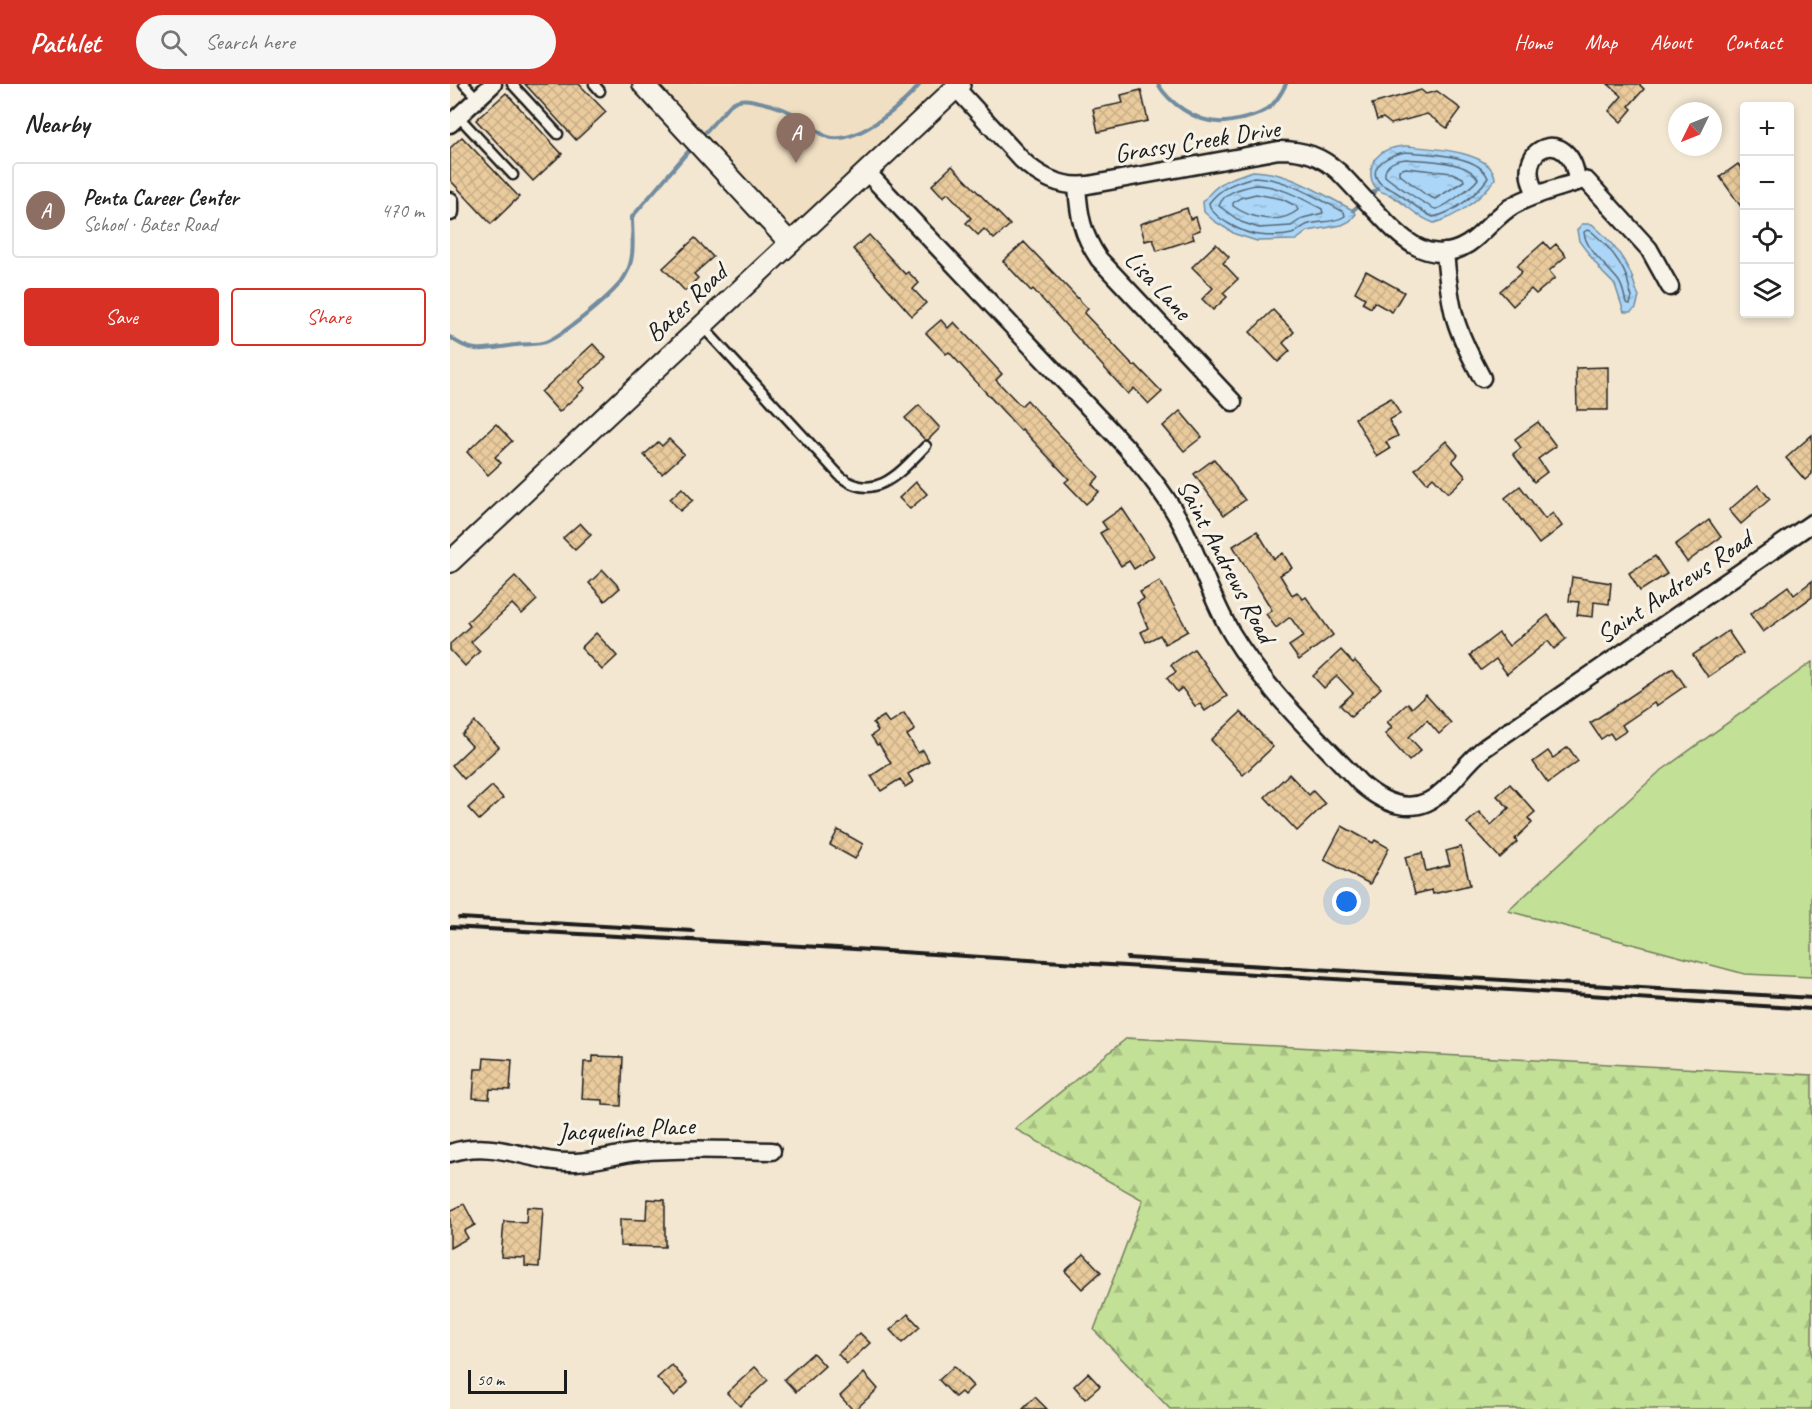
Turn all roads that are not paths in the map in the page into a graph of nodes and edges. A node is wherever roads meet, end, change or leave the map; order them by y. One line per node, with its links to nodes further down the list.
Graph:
1 (464, 84): 6 (lane)
2 (493, 84): 6 (street)
3 (512, 84): 8 (lane)
4 (643, 84): 16 (street)
5 (958, 86): 9 (street, Bates Road); 12 (street, Grassy Creek Drive)
6 (478, 99): 7 (street)
7 (454, 121): 10 (lane)
8 (558, 134)
9 (866, 171): 16 (street, Bates Road); 23 (street, Saint Andrews Road)
10 (513, 175)
11 (1577, 182): 13 (street); 13 (street); 18 (street)
12 (1077, 186): 17 (street, Grassy Creek Drive); 21 (street, Lisa Lane)
13 (1537, 195): 17 (street)
14 (450, 201): 15 (street)
15 (450, 212)
16 (790, 243): 19 (street, Bates Road)
17 (1445, 252): 20 (street)
18 (1670, 287)
19 (702, 326): 22 (lane); 24 (street, Bates Road)
20 (1482, 378)
21 (1233, 402)
22 (926, 446)
23 (1812, 523)
24 (450, 562)
25 (772, 1151): 26 (street, Jacqueline Place)
26 (450, 1153)

